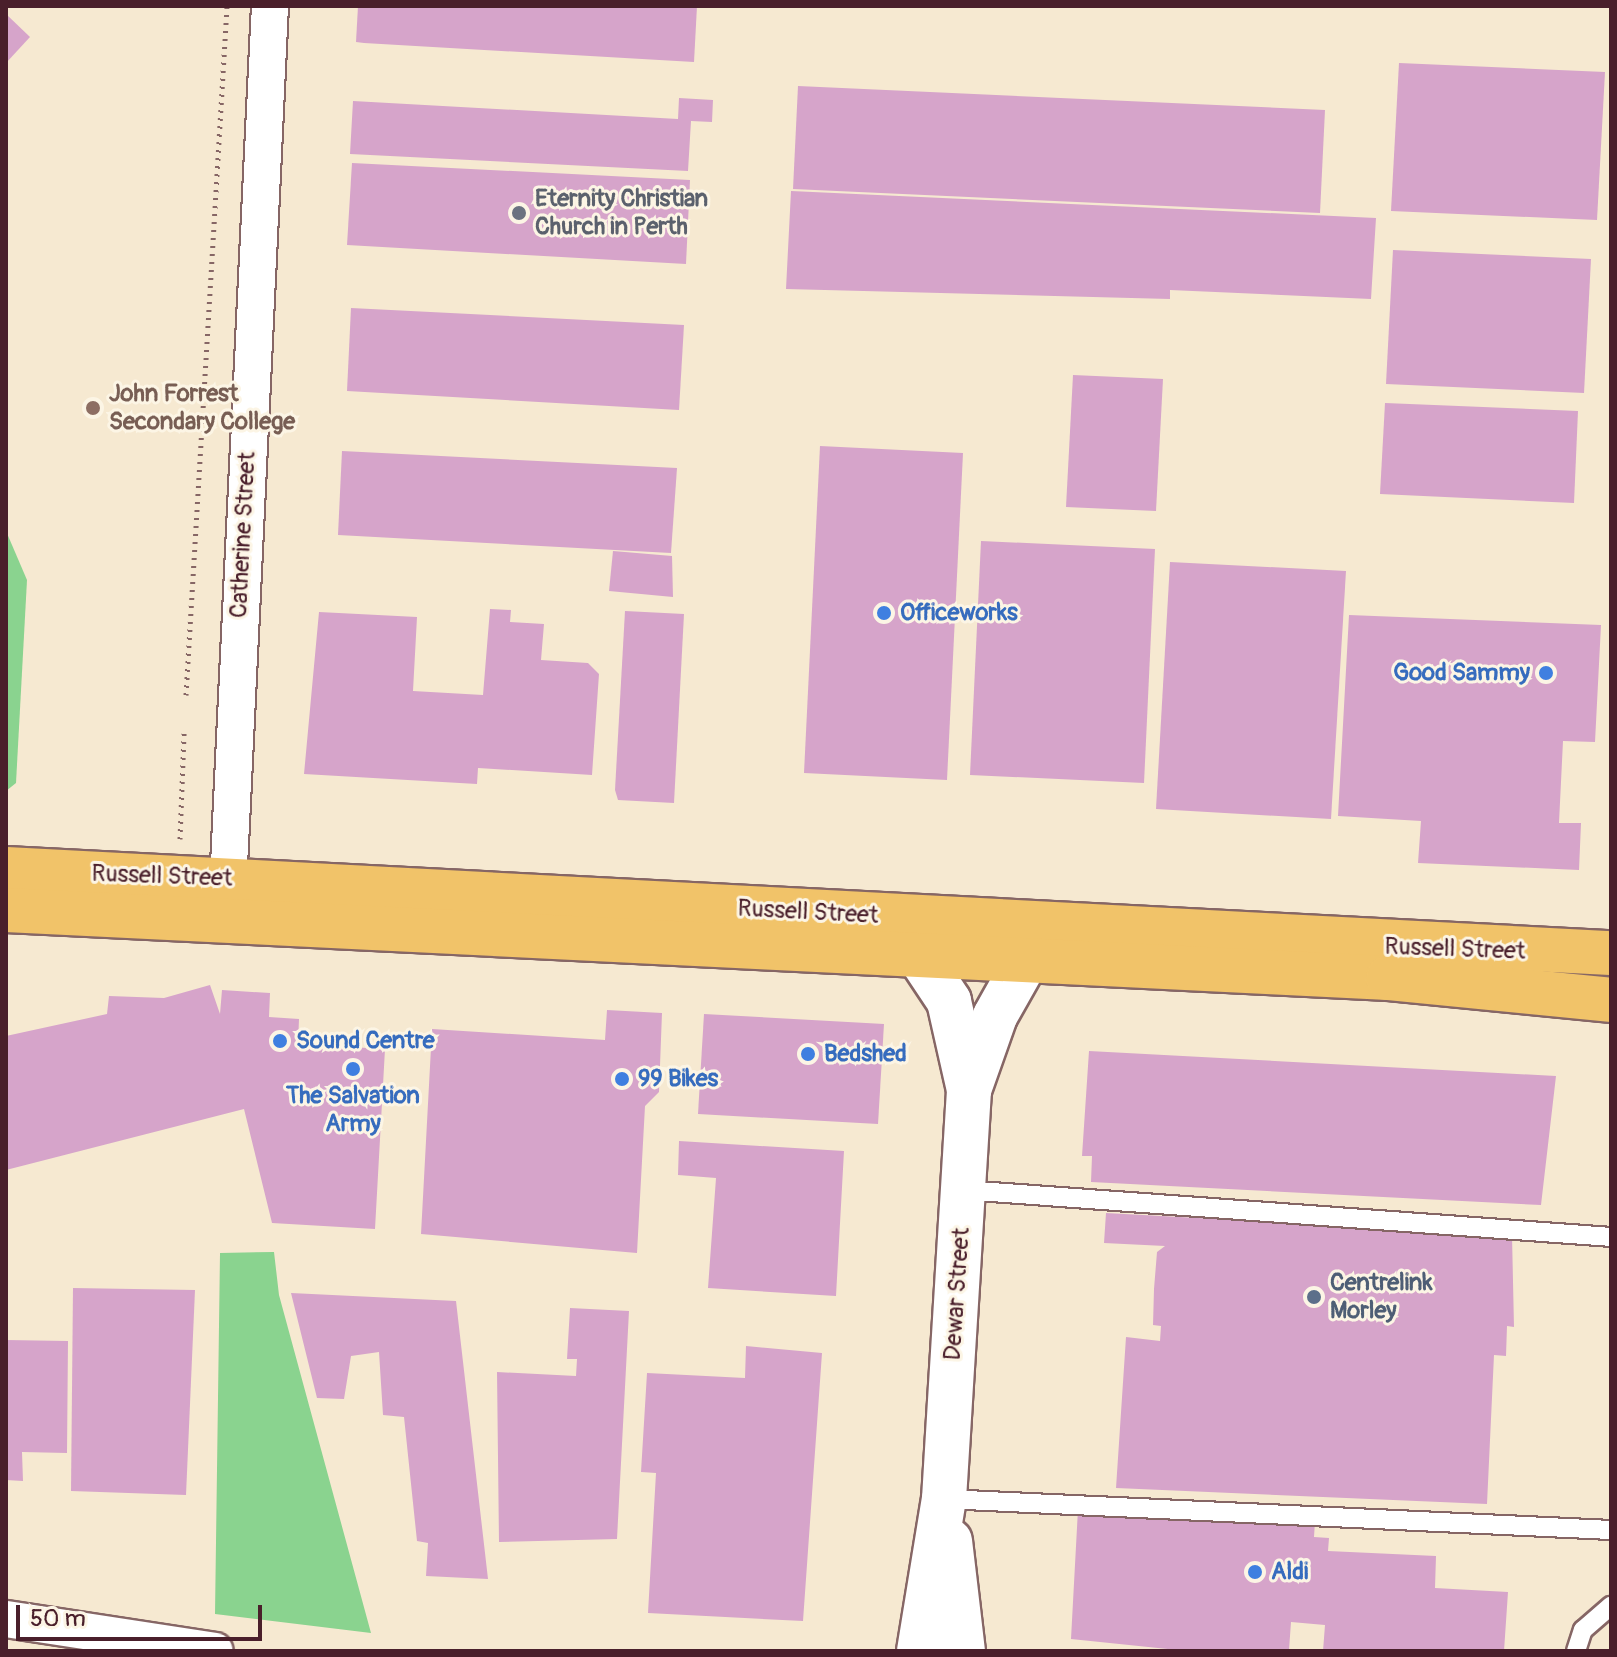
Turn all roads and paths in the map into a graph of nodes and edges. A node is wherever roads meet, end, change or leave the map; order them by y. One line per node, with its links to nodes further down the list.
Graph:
1 (227, 6): 3 (path)
2 (270, 6): 7 (street, Catherine Street)
3 (186, 695)
4 (184, 733): 5 (path)
5 (180, 851)
6 (6, 869): 7 (main road, Russell Street)
7 (227, 877): 9 (street, Catherine Street); 10 (main road, Russell Street)
8 (6, 910): 9 (main road, Russell Street)
9 (227, 920): 12 (main road, Russell Street)
10 (966, 939): 11 (main road, Russell Street); 12 (main road, Russell Street); 13 (main road, Russell Street)
11 (1611, 953)
12 (919, 956): 15 (street, Dewar Street)
13 (1026, 961): 14 (main road, Russell Street); 15 (street, Dewar Street)
14 (1611, 1000)
15 (969, 1090): 16 (street, Dewar Street)
16 (964, 1190): 17 (lane); 18 (street, Dewar Street)
17 (1611, 1237)
18 (944, 1499): 19 (lane); 23 (street, Dewar Street); 25 (street, Dewar Street)
19 (1611, 1530)
20 (1611, 1606): 26 (lane)
21 (6, 1619): 22 (street)
22 (215, 1651)
23 (918, 1651): 24 (street)
24 (943, 1651)
25 (963, 1651)
26 (1576, 1651)

